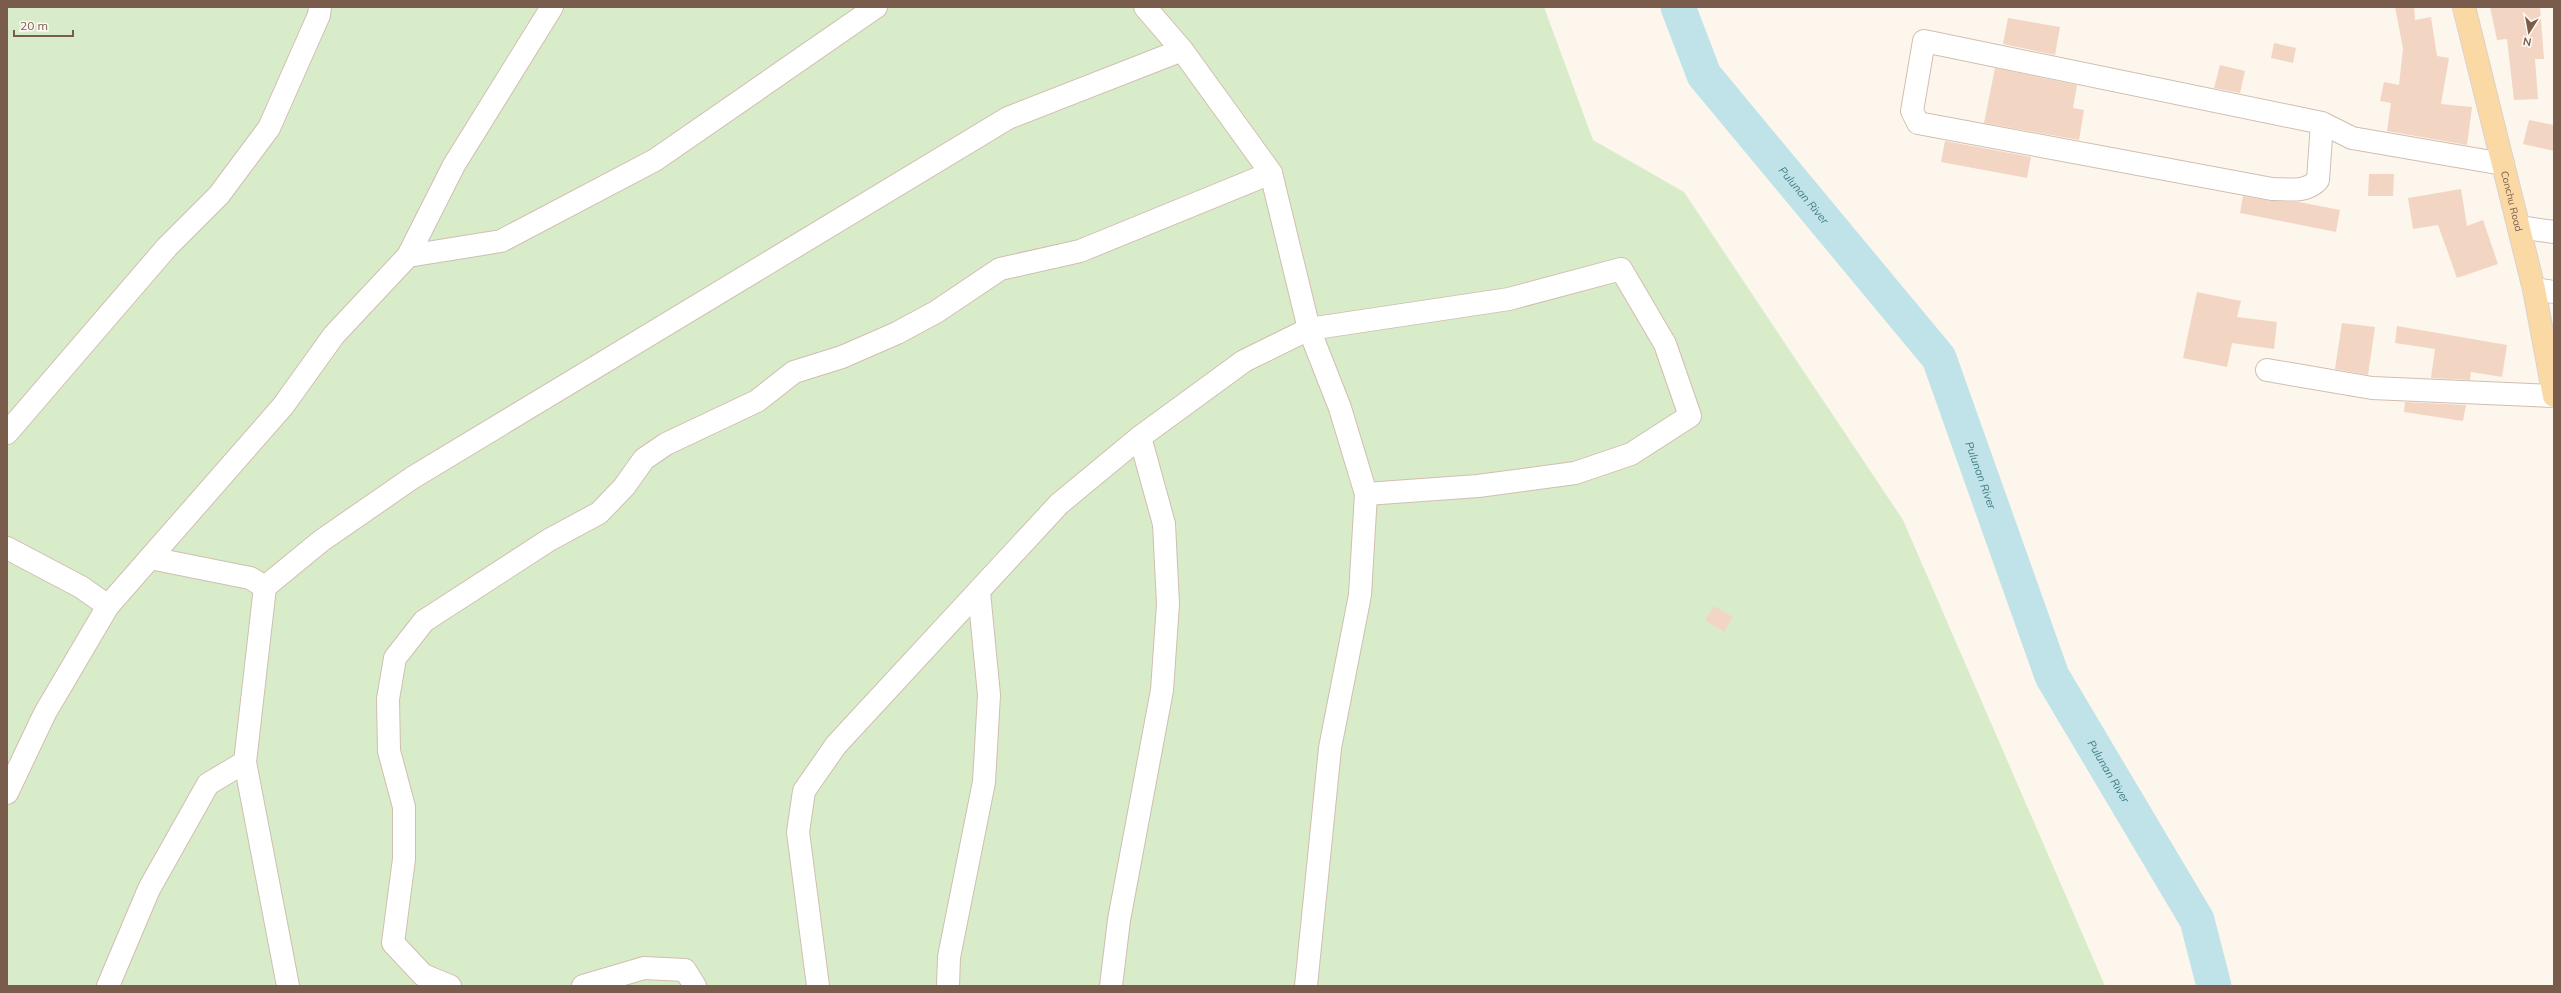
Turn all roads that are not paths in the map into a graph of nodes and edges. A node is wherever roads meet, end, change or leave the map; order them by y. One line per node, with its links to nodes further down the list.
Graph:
1 (320, 7): 17 (street)
2 (552, 7): 12 (street)
3 (876, 7): 12 (street)
4 (1145, 7): 6 (street)
5 (2464, 7): 8 (main road, Conchu Road)
6 (1182, 50): 9 (street); 22 (street)
7 (2322, 123): 7 (street); 8 (street)
8 (2503, 164): 10 (main road, Conchu Road)
9 (1271, 173): 14 (street); 29 (street)
10 (2518, 227): 11 (street); 13 (main road, Conchu Road)
11 (2554, 232)
12 (408, 256): 21 (street)
13 (2544, 291): 16 (main road, Conchu Road)
14 (1309, 329): 18 (street); 19 (street); 19 (street)
15 (2267, 370): 16 (street)
16 (2554, 396)
17 (7, 433)
18 (1140, 437): 23 (street); 34 (street)
19 (1366, 494): 35 (street)
20 (7, 548): 24 (street)
21 (150, 558): 22 (street); 24 (street)
22 (265, 588): 25 (street)
23 (979, 592): 32 (street); 33 (street)
24 (108, 606): 26 (street)
25 (245, 762): 27 (street); 28 (street)
26 (7, 794)
27 (108, 986)
28 (288, 986)
29 (450, 986)
30 (583, 986): 31 (street)
31 (695, 986)
32 (818, 986)
33 (948, 986)
34 (1111, 986)
35 (1306, 986)

